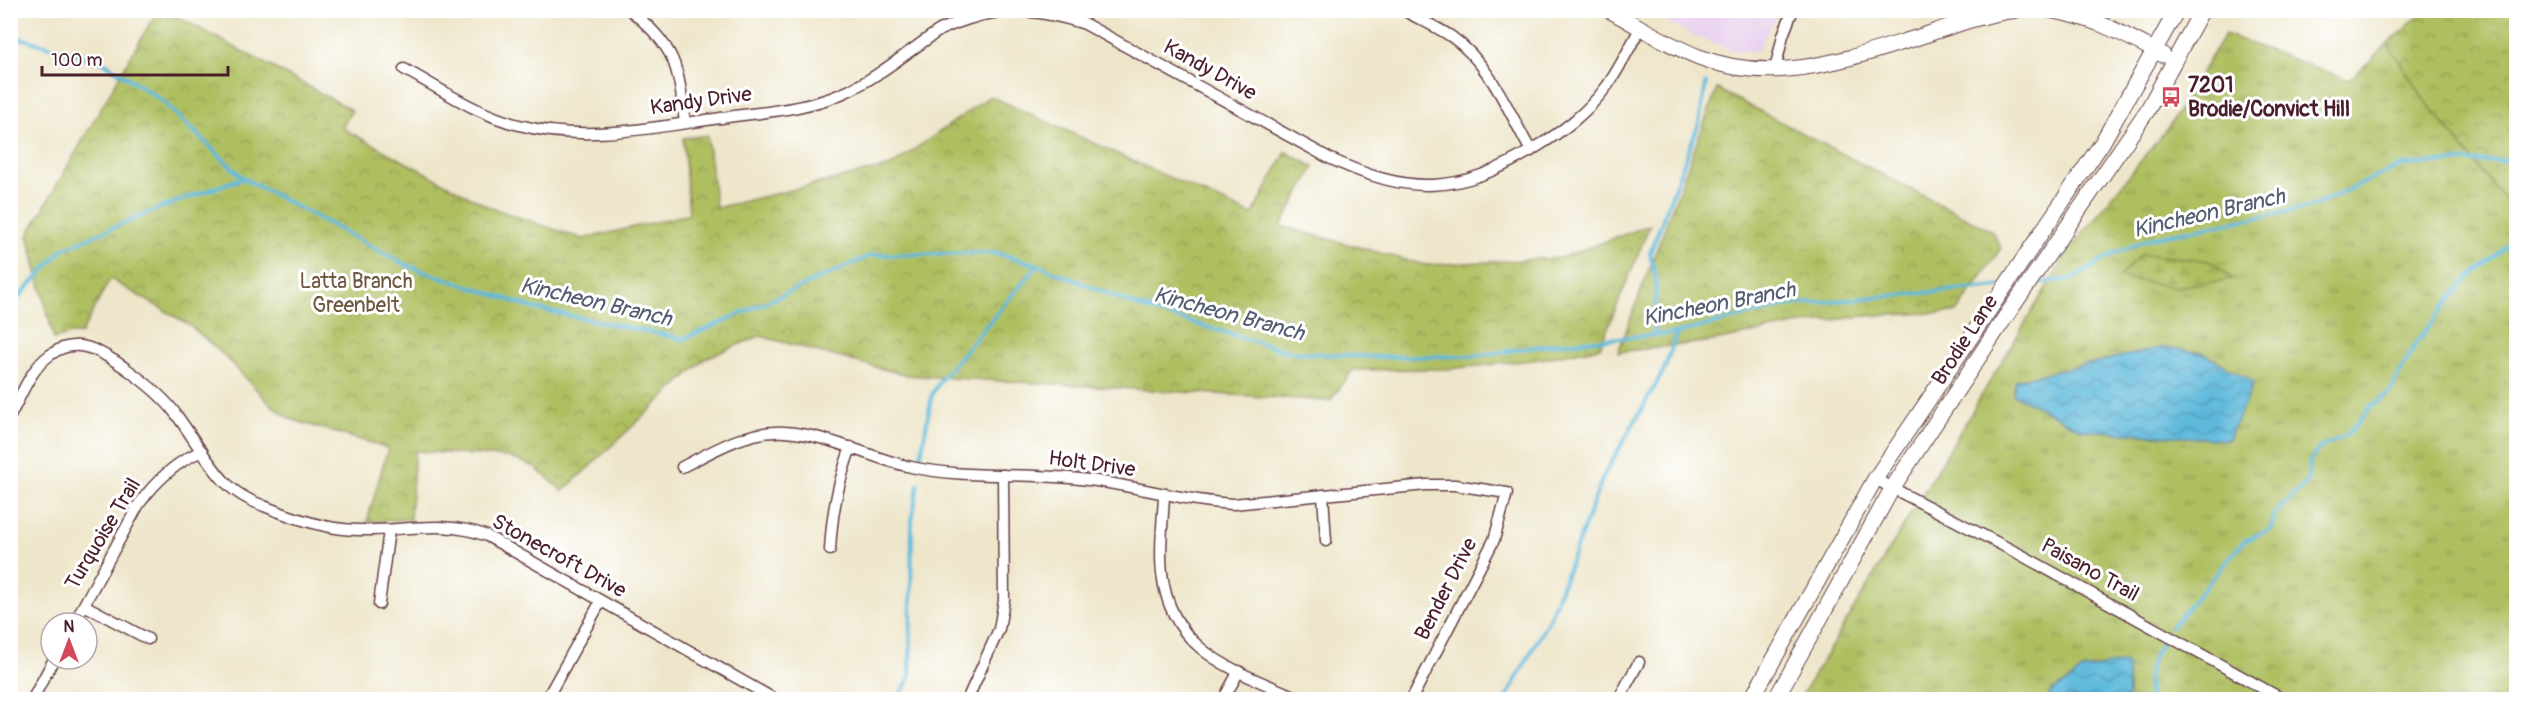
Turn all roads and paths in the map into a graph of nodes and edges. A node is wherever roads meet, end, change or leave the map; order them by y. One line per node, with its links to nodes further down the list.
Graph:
1 (630, 10): 15 (street)
2 (1403, 10): 16 (street)
3 (1609, 10): 10 (main road)
4 (1793, 10): 14 (street)
5 (2018, 10): 14 (main road)
6 (2049, 10): 11 (main road)
7 (2177, 10): 11 (main road, Brodie Lane)
8 (2202, 10): 12 (main road, Brodie Lane)
9 (969, 14): 15 (street, Kandy Drive); 16 (street, Kandy Drive)
10 (1641, 27): 14 (main road); 16 (street, Kandy Drive)
11 (2155, 51): 12 (main road); 22 (main road, Brodie Lane)
12 (2175, 61): 23 (main road, Brodie Lane)
13 (404, 69): 15 (street, Kandy Drive)
14 (1775, 70)
15 (685, 123)
16 (1531, 151)
17 (10, 416): 19 (street, Stonecroft Drive)
18 (851, 447): 20 (street, Holt Drive); 21 (street, Holt Drive); 29 (street)
19 (202, 451): 27 (street, Stonecroft Drive); 32 (street, Turquoise Trail)
20 (682, 467)
21 (1003, 475): 25 (street, Holt Drive); 41 (street)
22 (1875, 479): 23 (street, Paisano Trail); 46 (main road, Brodie Lane)
23 (1893, 487): 47 (main road, Brodie Lane); 48 (street, Paisano Trail)
24 (1507, 493): 26 (street, Holt Drive); 44 (street, Bender Drive)
25 (1164, 495): 26 (street, Holt Drive); 37 (street)
26 (1323, 495): 28 (street)
27 (389, 530): 30 (street, Stonecroft Drive); 31 (street)
28 (1326, 541)
29 (830, 550)
30 (601, 601): 39 (street); 40 (street, Stonecroft Drive)
31 (380, 604)
32 (84, 605): 33 (street, Turquoise Trail); 34 (street)
33 (81, 611)
34 (148, 639)
35 (1639, 662): 45 (street)
36 (47, 671): 38 (street)
37 (1239, 671): 42 (street); 43 (street)
38 (32, 699)
39 (546, 699)
40 (776, 699)
41 (967, 699)
42 (1223, 699)
43 (1302, 699)
44 (1411, 699)
45 (1618, 699)
46 (1751, 699)
47 (1775, 699)
48 (2284, 699)

